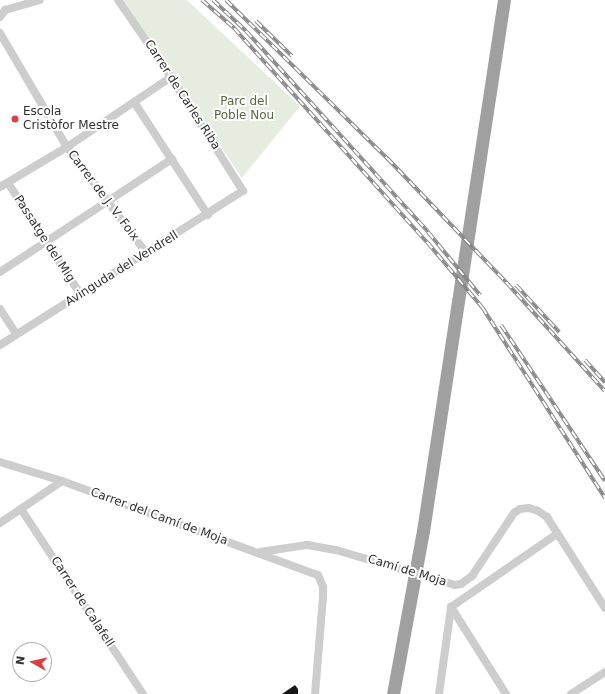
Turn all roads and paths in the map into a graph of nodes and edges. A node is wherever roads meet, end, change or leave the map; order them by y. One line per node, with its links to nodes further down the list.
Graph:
1 (40, 0): 4 (street)
2 (118, 0): 6 (street, Carrer de Carles Riba)
3 (504, 0): 33 (highway)
4 (2, 14)
5 (0, 33): 8 (street, Carrer de J. V. Foix)
6 (171, 77): 7 (street); 12 (street, Carrer de Carles Riba)
7 (134, 102): 8 (street); 9 (street)
8 (67, 147): 10 (street); 13 (street, Carrer de J. V. Foix)
9 (172, 159): 13 (street); 14 (street)
10 (8, 183): 11 (street); 15 (street, Passatge del Mig)
11 (0, 187)
12 (244, 191): 14 (street, Avinguda del Vendrell)
13 (107, 202): 15 (street); 16 (street, Carrer de J. V. Foix)
14 (208, 215): 16 (street, Avinguda del Vendrell)
15 (46, 242): 17 (street); 18 (street, Passatge del Mig)
16 (146, 254): 18 (street, Avinguda del Vendrell)
17 (0, 272)
18 (81, 295): 20 (street, Avinguda del Vendrell)
19 (0, 309): 20 (street)
20 (16, 334): 21 (street, Avinguda del Vendrell)
21 (0, 345)
22 (0, 462): 23 (street, Carrer del Camí de Moja)
23 (62, 481): 24 (street); 27 (street, Carrer del Camí de Moja)
24 (21, 509): 25 (street); 31 (street, Carrer de Calafell)
25 (0, 523)
26 (557, 534): 27 (street, Camí de Moja, bridge); 28 (street); 29 (street)
27 (257, 552): 32 (street, Carrer del Camí de Moja)
28 (451, 607): 34 (street); 35 (street)
29 (605, 608)
30 (605, 672): 36 (street)
31 (143, 694)
32 (315, 694)
33 (393, 694)
34 (439, 694)
35 (506, 694)
36 (571, 694)

